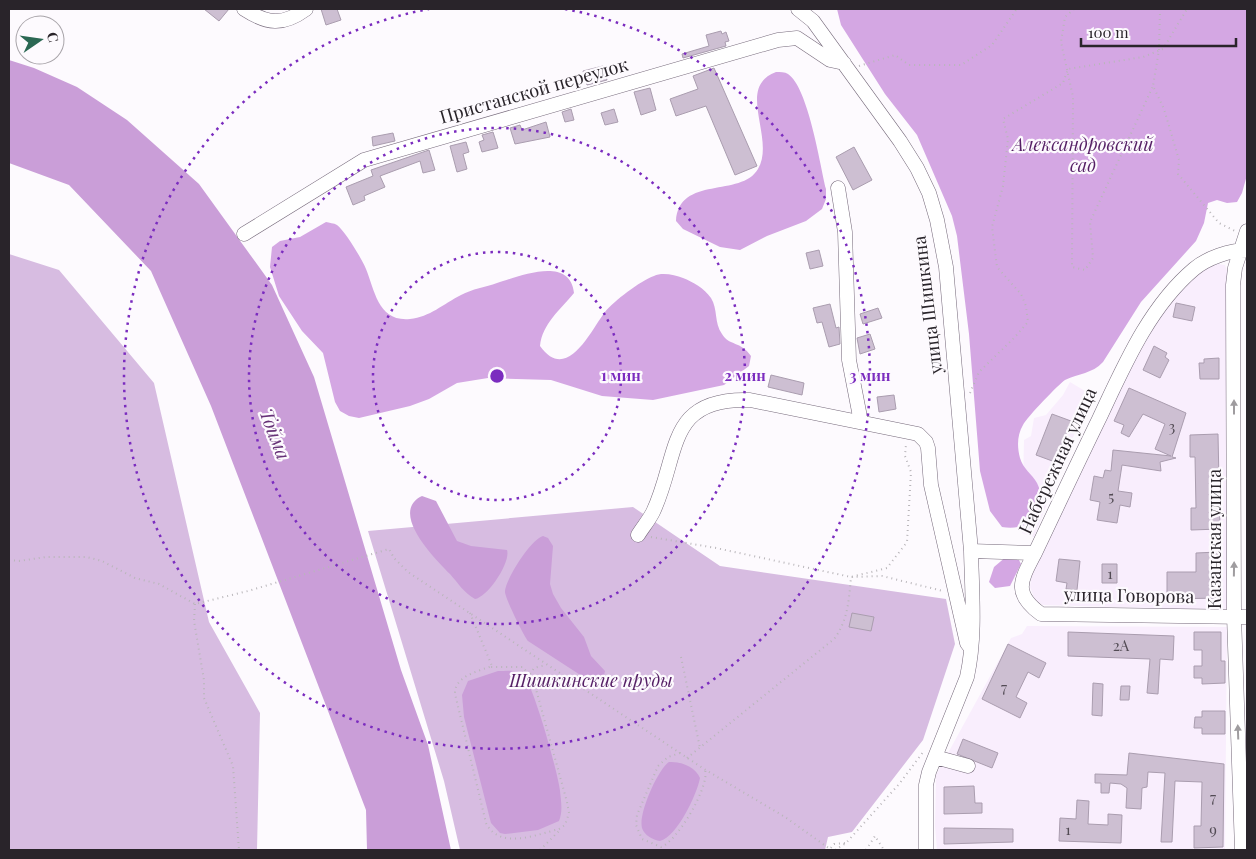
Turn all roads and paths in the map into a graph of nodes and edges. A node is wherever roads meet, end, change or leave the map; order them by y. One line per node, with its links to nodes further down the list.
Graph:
1 (244, 9): 2 (street)
2 (306, 9)
3 (798, 9): 9 (street, улица Шишкина)
4 (1020, 9): 9 (path)
5 (1074, 9): 10 (path)
6 (1160, 9): 8 (path)
7 (1187, 9): 8 (path)
8 (1158, 50): 10 (path); 11 (path)
9 (851, 64): 13 (street, Пристанской переулок); 19 (street, улица Шишкина)
10 (1068, 69): 11 (path); 15 (path)
11 (1153, 86): 14 (path)
12 (838, 188): 16 (street)
13 (244, 234)
14 (1245, 242): 20 (street, Набережная улица); 26 (street, Казанская улица, one-way to 14)
15 (970, 394)
16 (861, 422): 17 (street); 18 (street)
17 (908, 432): 22 (path); 23 (street)
18 (638, 535): 22 (path)
19 (971, 551): 20 (street, Набережная улица); 27 (street)
20 (1035, 553): 26 (street, улица Говорова)
21 (9, 560): 24 (path)
22 (851, 577): 23 (path); 32 (path)
23 (955, 594): 27 (street)
24 (196, 604): 25 (path); 40 (path)
25 (470, 614): 29 (path); 30 (path)
26 (1240, 616): 46 (street, Казанская улица, one-way to 26)
27 (972, 649): 33 (street)
28 (681, 657): 32 (path)
29 (547, 664): 31 (path); 34 (path)
30 (490, 667): 31 (path); 38 (path)
31 (530, 674): 38 (path)
32 (700, 748): 35 (path)
33 (931, 752): 36 (street); 39 (path); 45 (street)
34 (680, 753): 35 (path); 37 (path)
35 (687, 758): 37 (path)
36 (968, 766)
37 (704, 769): 39 (path)
38 (566, 825): 41 (path)
39 (846, 843): 42 (path)
40 (239, 850)
41 (540, 850)
42 (835, 850)
43 (866, 850): 44 (path)
44 (884, 850)
45 (926, 850)
46 (1242, 850)

